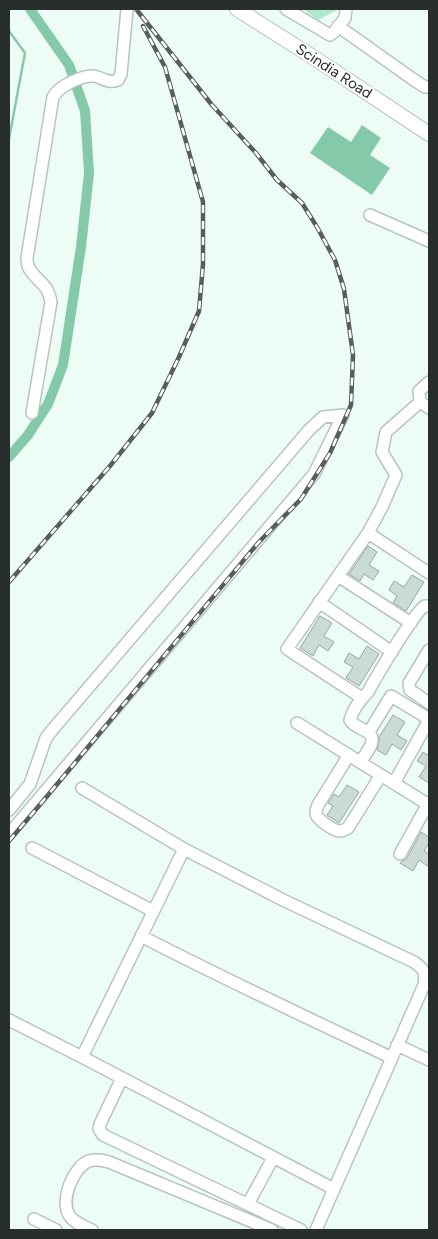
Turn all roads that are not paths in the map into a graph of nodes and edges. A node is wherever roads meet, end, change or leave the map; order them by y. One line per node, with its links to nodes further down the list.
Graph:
1 (127, 9): 14 (street)
2 (237, 9): 9 (main road, Scindia Road)
3 (247, 9): 8 (main road, Scindia Road)
4 (286, 9): 6 (street)
5 (346, 9): 6 (street)
6 (338, 26): 7 (street)
7 (429, 88)
8 (429, 126)
9 (429, 134)
10 (370, 215): 11 (street)
11 (429, 241)
12 (429, 382): 13 (street)
13 (424, 405): 15 (street)
14 (32, 412)
15 (368, 533): 16 (street); 17 (street)
16 (429, 573)
17 (338, 576): 18 (street); 20 (street)
18 (320, 602): 22 (street); 23 (street)
19 (428, 603): 20 (street)
20 (410, 623): 22 (street)
21 (429, 650): 24 (street)
22 (392, 652): 23 (street)
23 (362, 698): 27 (street)
24 (429, 703)
25 (429, 720): 27 (street); 31 (street)
26 (297, 723): 28 (street)
27 (369, 732): 29 (street)
28 (349, 755): 29 (street); 30 (street)
29 (360, 762): 30 (street)
30 (381, 775): 31 (street)
31 (394, 783): 33 (street)
32 (82, 788): 37 (street)
33 (429, 803): 38 (street)
34 (11, 805): 35 (street)
35 (9, 834)
36 (32, 848): 39 (street)
37 (184, 849): 39 (street); 42 (street)
38 (400, 854)
39 (152, 911): 40 (street)
40 (141, 936): 43 (street); 44 (street)
41 (9, 1020): 43 (street)
42 (397, 1045): 44 (street); 45 (street)
43 (82, 1057): 46 (street)
44 (392, 1058): 48 (street)
45 (429, 1060)
46 (122, 1078): 47 (street); 49 (street)
47 (273, 1158): 48 (street); 49 (street)
48 (334, 1190): 55 (street)
49 (248, 1204): 54 (street)
50 (34, 1219): 51 (street)
51 (56, 1230)
52 (92, 1230): 53 (street)
53 (272, 1230)
54 (301, 1230)
55 (316, 1230)

